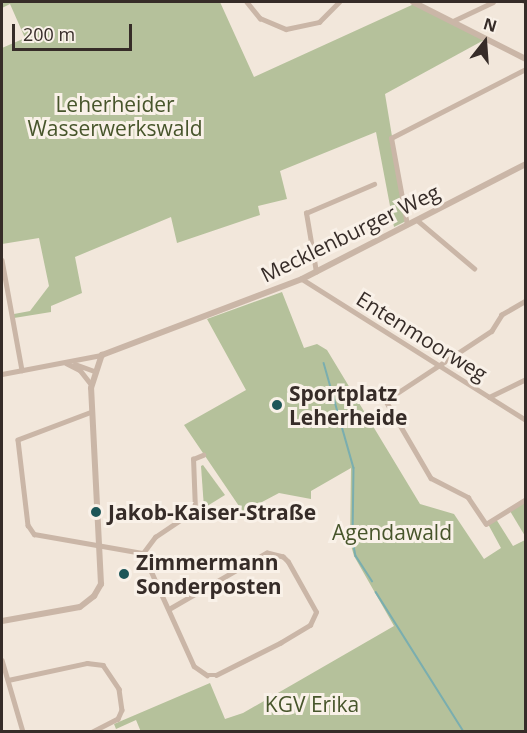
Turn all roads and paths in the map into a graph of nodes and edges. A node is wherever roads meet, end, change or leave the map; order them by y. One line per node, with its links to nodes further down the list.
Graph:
1 (247, 2): 2 (street)
2 (339, 2)
3 (417, 2): 5 (street)
4 (493, 2): 5 (street)
5 (453, 21): 6 (street)
6 (525, 59)
7 (525, 69): 11 (street)
8 (524, 166): 10 (street, Mecklenburger Weg)
9 (374, 184): 14 (street)
10 (417, 220): 11 (street, Mecklenburger Weg); 13 (street)
11 (407, 225): 14 (street, Mecklenburger Weg)
12 (2, 260): 22 (street)
13 (474, 268)
14 (316, 272): 15 (street, Mecklenburger Weg)
15 (302, 279): 17 (street, Mecklenburger Weg); 21 (street, Entenmoorweg)
16 (525, 301): 21 (street)
17 (117, 348): 18 (street, Mecklenburger Weg); 23 (street, Mecklenburger Weg)
18 (102, 355): 19 (street, Mecklenburger Weg); 23 (street)
19 (75, 360): 20 (street, Mecklenburger Weg); 23 (street)
20 (63, 363): 22 (street, Mecklenburger Weg); 23 (street, Mecklenburger Weg); 26 (street)
21 (441, 367): 27 (street, Entenmoorweg); 31 (street)
22 (22, 370): 24 (street, Mecklenburger Weg)
23 (94, 371): 26 (street)
24 (2, 374)
25 (525, 379): 27 (street)
26 (91, 384): 28 (street)
27 (489, 397): 29 (street, Entenmoorweg)
28 (92, 412): 32 (street); 32 (street)
29 (525, 420)
30 (202, 455): 33 (street)
31 (525, 499)
32 (101, 544): 33 (street); 35 (street)
33 (143, 553): 34 (street)
34 (170, 609): 34 (street)
35 (2, 621)
36 (2, 660): 37 (street)
37 (8, 680): 38 (street); 39 (street)
38 (23, 732)
39 (92, 732)

